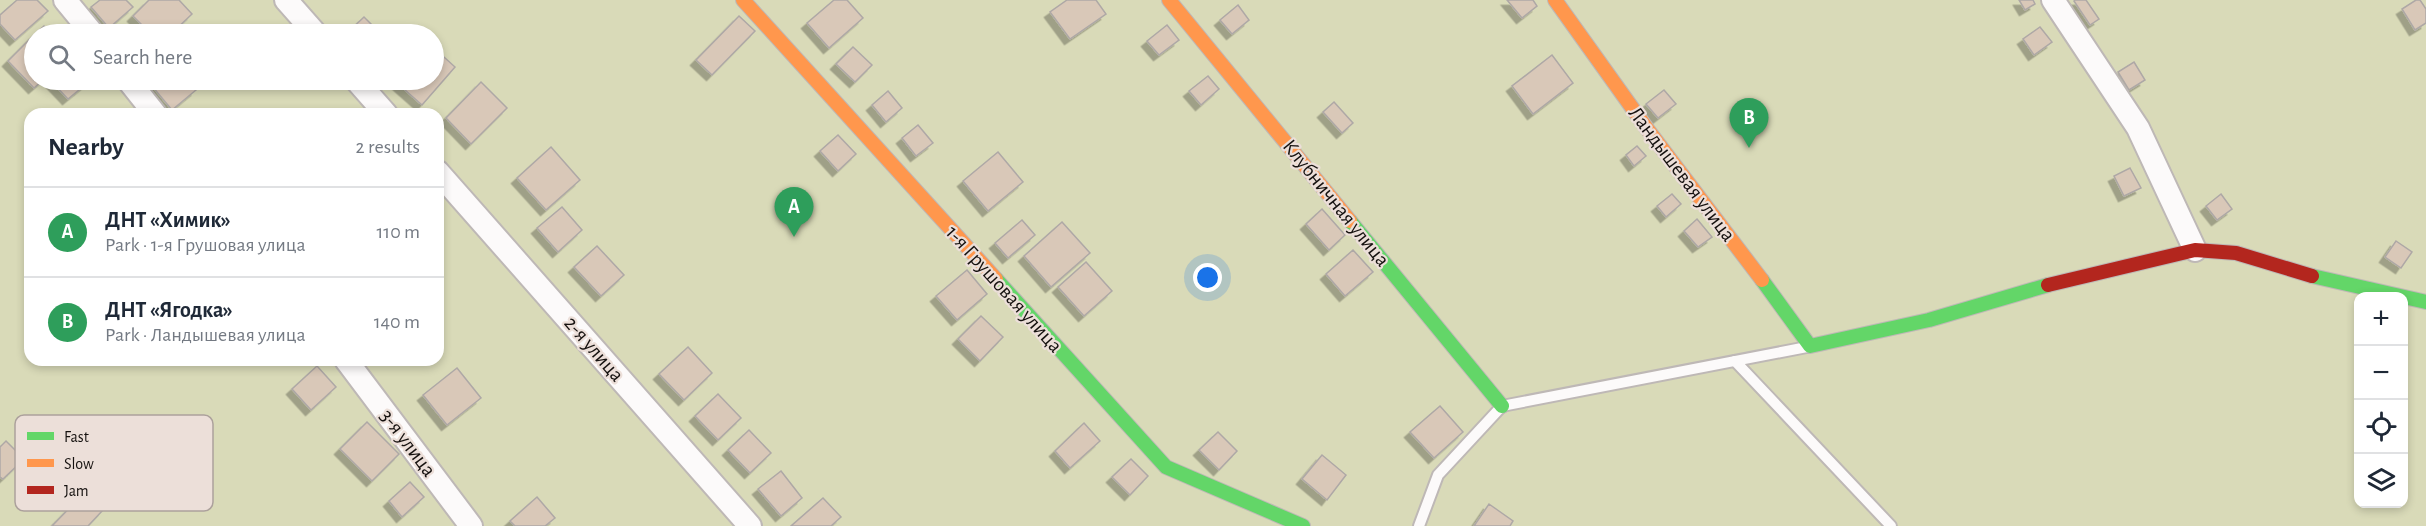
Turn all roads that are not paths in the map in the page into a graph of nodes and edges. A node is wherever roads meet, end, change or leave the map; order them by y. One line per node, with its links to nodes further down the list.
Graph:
1 (66, 0): 7 (street)
2 (286, 0): 8 (street)
3 (743, 0): 22 (street, 1-я Грушовая улица)
4 (1169, 0): 19 (street, Клубничная улица)
5 (1555, 0): 16 (street, Ландышевая улица)
6 (2053, 0): 14 (street)
7 (85, 24)
8 (307, 24)
9 (136, 90): 11 (street)
10 (365, 90): 12 (street)
11 (150, 108)
12 (381, 108)
13 (444, 179): 21 (street, 2-я улица)
14 (2195, 250): 15 (street); 16 (street)
15 (2426, 302)
16 (1810, 346): 17 (lane)
17 (1735, 361): 19 (lane); 24 (lane)
18 (350, 366): 20 (street, 3-я улица)
19 (1502, 406): 23 (lane)
20 (471, 526)
21 (750, 526)
22 (1303, 526)
23 (1419, 526)
24 (1891, 526)

